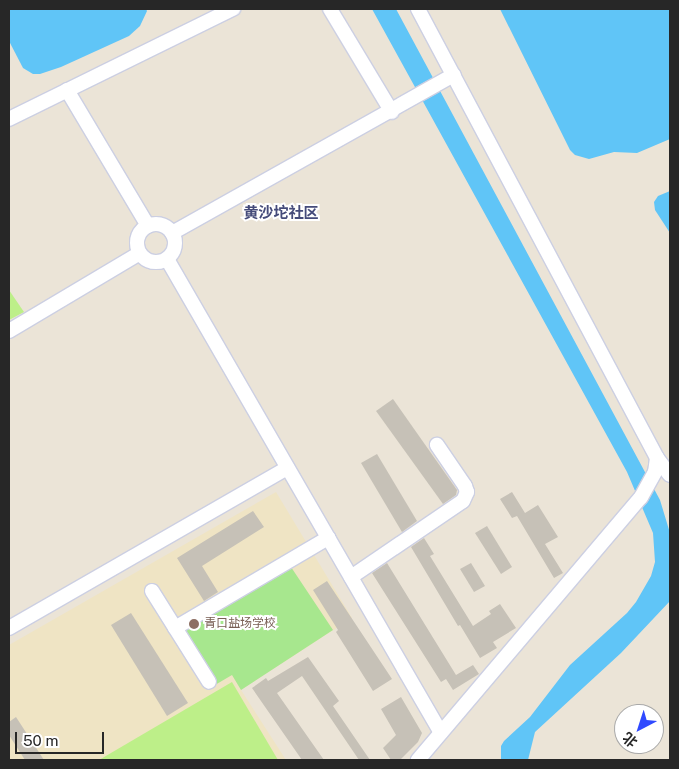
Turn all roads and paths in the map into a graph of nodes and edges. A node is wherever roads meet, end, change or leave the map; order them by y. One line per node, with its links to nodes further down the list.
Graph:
1 (232, 9): 5 (street)
2 (330, 9): 6 (street)
3 (418, 9): 4 (street)
4 (454, 75): 6 (street); 14 (street)
5 (67, 90): 7 (street); 8 (street)
6 (392, 112): 9 (street)
7 (9, 119)
8 (148, 226): 9 (street); 10 (street)
9 (172, 233): 11 (street)
10 (140, 253): 11 (street); 12 (street)
11 (167, 259): 15 (street)
12 (9, 331)
13 (438, 445): 18 (street)
14 (658, 458): 16 (street); 23 (street)
15 (287, 468): 17 (street); 20 (street)
16 (670, 475)
17 (328, 538): 18 (street); 21 (street)
18 (351, 577): 23 (street)
19 (152, 591): 21 (street)
20 (9, 628)
21 (175, 628): 22 (street)
22 (209, 682)
23 (441, 733): 24 (street)
24 (418, 760)

